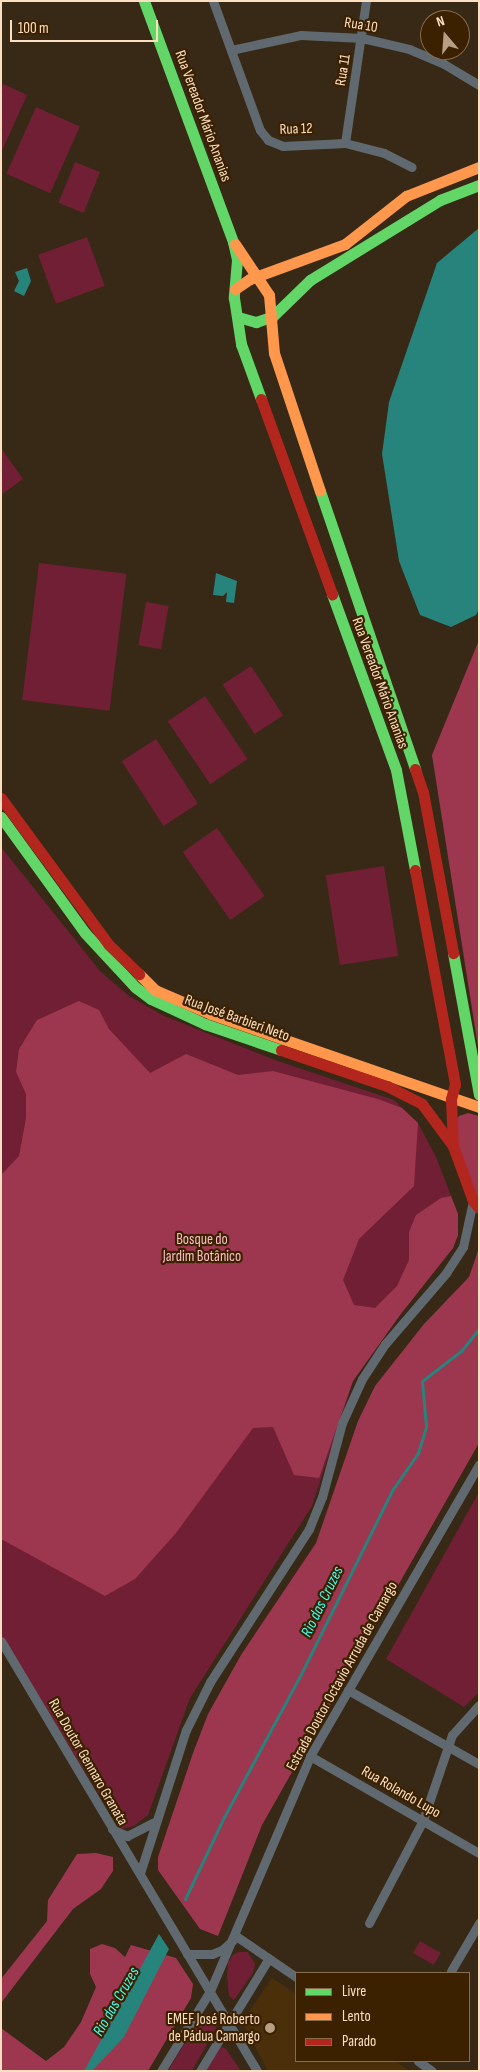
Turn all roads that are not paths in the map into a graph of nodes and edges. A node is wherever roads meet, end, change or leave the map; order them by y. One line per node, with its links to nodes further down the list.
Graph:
1 (144, 1): 11 (street, Rua Vereador Mário Ananias)
2 (213, 1): 5 (street, Rua 12)
3 (366, 1): 4 (street, Rua 11)
4 (362, 38): 5 (street, Rua 10); 6 (street, Rua 10); 7 (street, Rua 11)
5 (231, 50): 7 (street, Rua 12)
6 (479, 85)
7 (345, 143): 8 (street, Rua 12)
8 (412, 167)
9 (479, 168): 12 (street)
10 (479, 185): 14 (street)
11 (233, 242): 12 (street, Rua Vereador Mário Ananias); 13 (street, Rua Vereador Mário Ananias)
12 (258, 276): 13 (street); 14 (street, Rua Vereador Mário Ananias)
13 (235, 288): 15 (street, Rua Vereador Mário Ananias)
14 (273, 316): 15 (street); 18 (street, Rua Vereador Mário Ananias)
15 (238, 317): 19 (street, Rua Vereador Mário Ananias)
16 (1, 798): 19 (street, Rua José Barbieri Neto)
17 (1, 817): 21 (street, Rua José Barbieri Neto)
18 (479, 1095)
19 (452, 1098): 20 (street, Rua José Barbieri Neto); 21 (street, Rua Vereador Mário Ananias)
20 (479, 1107)
21 (453, 1146): 22 (street, Rua José Barbieri Neto)
22 (476, 1205): 31 (street)
23 (479, 1465): 25 (street, Estrada Doutor Octavio Arruda de Camargo)
24 (1, 1641): 32 (street, Rua Doutor Gennaro Granata)
25 (348, 1690): 27 (street); 28 (street, Estrada Doutor Octavio Arruda de Camargo)
26 (479, 1705): 27 (street)
27 (448, 1746): 29 (street); 30 (street)
28 (310, 1756): 30 (street, Rua Rolando Lupo); 37 (street, Estrada Doutor Octavio Arruda de Camargo)
29 (479, 1764)
30 (424, 1820): 33 (street, Rua Rolando Lupo); 35 (street)
31 (154, 1822): 32 (street); 34 (street)
32 (111, 1828): 34 (street, Rua Doutor Gennaro Granata)
33 (479, 1853)
34 (140, 1873): 38 (street, Rua Doutor Gennaro Granata)
35 (369, 1923)
36 (479, 1923): 40 (street)
37 (236, 1936): 38 (street); 39 (street); 42 (street, Estrada Doutor Octavio Arruda de Camargo)
38 (185, 1951): 42 (street)
39 (269, 1958): 41 (street); 43 (street)
40 (451, 1971)
41 (295, 1976)
42 (210, 1991): 43 (street); 45 (street, Estrada Doutor Octavio Arruda de Camargo)
43 (230, 2025): 46 (street); 47 (street)
44 (419, 2062): 48 (street)
45 (161, 2071)
46 (200, 2071)
47 (257, 2071)
48 (432, 2071)

